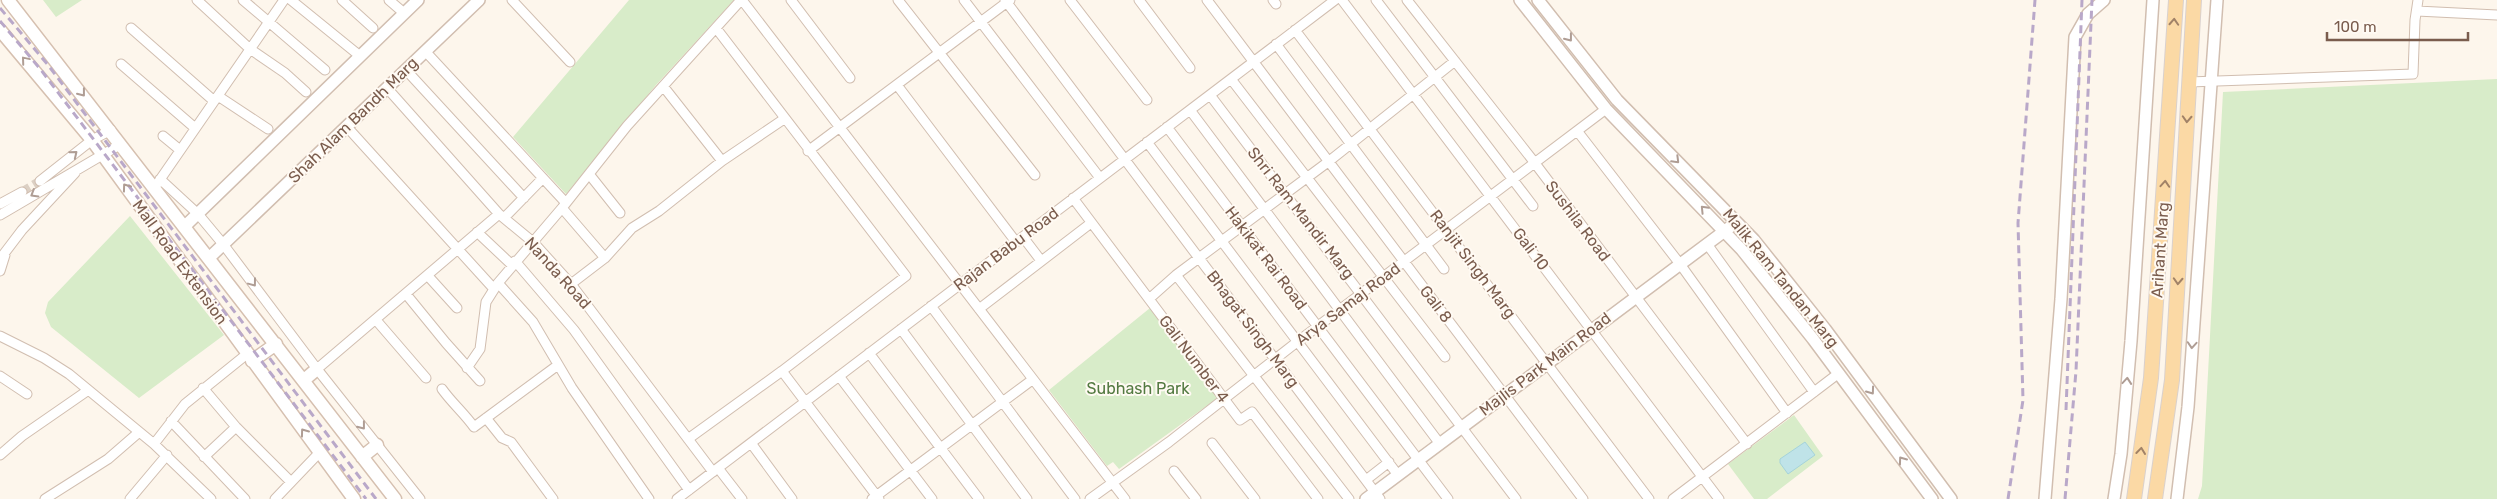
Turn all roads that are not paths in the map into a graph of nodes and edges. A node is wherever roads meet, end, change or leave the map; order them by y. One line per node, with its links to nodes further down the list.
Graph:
1 (8, 0): 75 (main road, one-way to 75)
2 (197, 0): 42 (street)
3 (243, 0): 34 (street)
4 (284, 0): 34 (street)
5 (291, 0): 45 (street)
6 (342, 0): 37 (street)
7 (389, 0): 32 (street)
8 (418, 0): 32 (street)
9 (479, 0): 43 (street, Shah Alam Bandh Marg)
10 (512, 0): 47 (street)
11 (741, 0): 38 (street); 71 (street)
12 (791, 0): 53 (street)
13 (898, 0): 44 (street)
14 (964, 0): 35 (street)
15 (1070, 0): 65 (street)
16 (1139, 0): 50 (street)
17 (1207, 0): 48 (street, Gali 8)
18 (1335, 0): 40 (street, Rajan Babu Road)
19 (1342, 0): 62 (street, Gali 10)
20 (1376, 0): 54 (street)
21 (1407, 0): 46 (street, Sushila Road)
22 (1520, 0): 67 (street, Malik Ram Tandan Marg)
23 (1538, 0): 66 (street, Malik Ram Tandan Marg, one-way to 66)
24 (2104, 0): 250 (street)
25 (2153, 0): 251 (street, one-way to 25)
26 (2176, 0): 252 (main road, Arihant Marg, one-way to 26)
27 (2194, 0): 57 (main road, Arihant Marg)
28 (2217, 0): 56 (street)
29 (2418, 0): 31 (street)
30 (1007, 1): 35 (street); 86 (street, Bhagat Singh Marg)
31 (2417, 11): 33 (street); 56 (street)
32 (404, 13): 45 (street)
33 (2497, 15)
34 (269, 22): 42 (street); 51 (street)
35 (981, 22): 44 (street); 95 (street)
36 (131, 28): 64 (street)
37 (373, 28)
38 (716, 28): 59 (street); 69 (street)
39 (0, 30): 79 (main road, Mall Road Extension, one-way to 39)
40 (1295, 30): 41 (street, Rajan Babu Road); 74 (street, Ranjit Singh Marg)
41 (1276, 44): 48 (street, Rajan Babu Road); 82 (street)
42 (250, 49): 61 (street); 64 (street)
43 (425, 51): 52 (street, Shah Alam Bandh Marg); 94 (street)
44 (939, 54): 58 (street); 92 (street)
45 (360, 56): 77 (street)
46 (1455, 61): 54 (street); 90 (street, Sushila Road)
47 (570, 62)
48 (1253, 62): 55 (street, Rajan Babu Road); 88 (street, Gali 8)
49 (122, 64): 73 (street)
50 (1190, 68)
51 (326, 70)
52 (406, 70): 60 (street, Shah Alam Bandh Marg); 102 (street)
53 (850, 78)
54 (1434, 78): 62 (street); 96 (street)
55 (1231, 79): 63 (street, Rajan Babu Road); 93 (street)
56 (2212, 80): 57 (street); 254 (street, one-way to 254)
57 (2189, 82): 253 (main road, Arihant Marg, one-way to 253)
58 (897, 85): 71 (street); 119 (street)
59 (663, 86): 87 (street); 91 (street)
60 (387, 88): 70 (street, Shah Alam Bandh Marg); 111 (street, Nanda Road)
61 (306, 92)
62 (1413, 94): 74 (street); 101 (street, Gali 10)
63 (1210, 95): 68 (street, Rajan Babu Road); 100 (street, Shri Ram Mandir Marg)
64 (216, 98): 73 (street); 77 (street)
65 (1147, 100)
66 (1617, 100): 67 (street); 112 (street, Malik Ram Tandan Marg, one-way to 112)
67 (1606, 109): 76 (street, Arya Samaj Road); 117 (street, Malik Ram Tandan Marg, one-way to 67)
68 (1190, 110): 72 (street, Rajan Babu Road); 107 (street)
69 (784, 119): 84 (street); 87 (street)
70 (348, 127): 122 (street, Shah Alam Bandh Marg); 125 (street)
71 (839, 127): 84 (street); 142 (street)
72 (1167, 127): 80 (street, Rajan Babu Road); 114 (street, Hakikat Rai Road)
73 (195, 128): 83 (street)
74 (1370, 128): 82 (street); 116 (street, Ranjit Singh Marg)
75 (110, 130): 79 (street); 81 (main road)
76 (1578, 132): 90 (street, Arya Samaj Road); 133 (street)
77 (273, 133): 109 (street)
78 (163, 136): 83 (street)
79 (92, 140): 85 (main road, Mall Road Extension); 97 (street, one-way to 79)
80 (1147, 142): 86 (street, Rajan Babu Road); 121 (street)
81 (121, 144): 85 (street); 98 (main road)
82 (1351, 144): 88 (street); 124 (street)
83 (180, 150): 98 (street)
84 (808, 151): 168 (street)
85 (102, 154): 89 (street); 160 (main road, Mall Road Extension, one-way to 85)
86 (1125, 159): 95 (street, Rajan Babu Road); 130 (street, Bhagat Singh Marg)
87 (722, 161): 128 (street)
88 (1328, 162): 93 (street); 131 (street, Gali 8)
89 (83, 164): 110 (street, one-way to 110); 126 (street)
90 (1535, 164): 96 (street, Arya Samaj Road); 146 (street, Sushila Road)
91 (588, 174): 105 (street); 108 (street)
92 (1035, 175)
93 (1308, 177): 100 (street); 140 (street)
94 (544, 178): 102 (street); 105 (street)
95 (1100, 178): 103 (street, Rajan Babu Road)
96 (1512, 180): 101 (street, Arya Samaj Road); 106 (street)
97 (40, 181)
98 (157, 184): 109 (street); 115 (main road)
99 (22, 192): 104 (street)
100 (1286, 194): 107 (street); 144 (street, Shri Ram Mandir Marg)
101 (1491, 197): 116 (street, Arya Samaj Road); 155 (street, Gali 10)
102 (524, 198): 111 (street)
103 (1073, 198): 113 (street, Gali Number 4); 119 (street, Rajan Babu Road)
104 (0, 204)
105 (564, 205): 120 (street); 128 (street)
106 (1533, 206)
107 (1265, 210): 114 (street); 151 (street)
108 (620, 213)
109 (198, 214): 115 (street); 122 (street)
110 (0, 215)
111 (502, 216): 118 (street); 120 (street, Nanda Road)
112 (1738, 221): 117 (street, Majlis Park Main Road); 134 (street, Malik Ram Tandan Marg)
113 (1092, 223): 147 (street, Gali Number 4); 150 (street)
114 (1242, 227): 121 (street); 153 (street, Hakikat Rai Road)
115 (184, 228): 127 (main road)
116 (1448, 230): 124 (street, Arya Samaj Road); 163 (street, Ranjit Singh Marg)
117 (1725, 230): 123 (street, Majlis Park Main Road); 137 (street, Malik Ram Tandan Marg)
118 (477, 232): 125 (street); 132 (street)
119 (1019, 239): 129 (street); 142 (street, Rajan Babu Road)
120 (533, 242): 132 (street); 141 (street, Nanda Road)
121 (1222, 242): 130 (street); 157 (street)
122 (225, 243): 127 (street, Shah Alam Bandh Marg); 167 (street, one-way to 167)
123 (1706, 244): 133 (street, Majlis Park Main Road); 180 (street)
124 (1427, 245): 131 (street, Arya Samaj Road); 135 (street)
125 (457, 249): 139 (street); 143 (street)
126 (2, 257): 136 (street)
127 (209, 258): 158 (main road)
128 (605, 258): 141 (street)
129 (1039, 258)
130 (1200, 259): 138 (street); 162 (street, Bhagat Singh Marg)
131 (1404, 262): 140 (street, Arya Samaj Road); 182 (street, Gali 8)
132 (514, 263): 143 (street); 216 (street)
133 (1680, 264): 146 (street, Majlis Park Main Road); 186 (street)
134 (1772, 264): 137 (street); 164 (street, Malik Ram Tandan Marg)
135 (1444, 268)
136 (0, 270)
137 (1760, 272): 169 (street, Malik Ram Tandan Marg)
138 (1176, 275): 147 (street); 170 (street)
139 (428, 276): 145 (street); 149 (street)
140 (1384, 277): 144 (street, Arya Samaj Road); 161 (street)
141 (571, 284): 193 (street, Nanda Road)
142 (960, 284): 148 (street, Rajan Babu Road); 150 (street)
143 (496, 286): 165 (street); 166 (street)
144 (1362, 293): 151 (street, Arya Samaj Road); 191 (street, Shri Ram Mandir Marg)
145 (406, 294): 152 (street); 166 (street)
146 (1635, 297): 155 (street, Majlis Park Main Road); 198 (street, Sushila Road)
147 (1149, 299): 183 (street, Gali Number 4)
148 (931, 306): 154 (street, Rajan Babu Road); 185 (street)
149 (458, 308)
150 (979, 309): 175 (street)
151 (1339, 310): 153 (street, Arya Samaj Road); 197 (street)
152 (376, 320): 167 (street); 173 (street)
153 (1318, 326): 157 (street, Arya Samaj Road); 206 (street, Hakikat Rai Road)
154 (901, 329): 159 (street, Rajan Babu Road); 189 (street)
155 (1591, 329): 163 (street, Majlis Park Main Road); 212 (street, Gali 10)
156 (0, 336): 179 (street)
157 (1297, 342): 162 (street, Arya Samaj Road); 207 (street)
158 (276, 344): 160 (main road); 174 (main road)
159 (869, 353): 172 (street, Rajan Babu Road); 200 (street)
160 (250, 357): 177 (street); 201 (main road, Mall Road Extension, one-way to 160)
161 (1445, 357)
162 (1276, 358): 170 (street, Arya Samaj Road); 213 (street, Bhagat Singh Marg)
163 (1547, 363): 182 (street, Majlis Park Main Road); 245 (street, Ranjit Singh Marg)
164 (1851, 364): 169 (street); 249 (street, Malik Ram Tandan Marg, one-way to 249)
165 (558, 365): 187 (street); 228 (street)
166 (468, 368): 176 (street)
167 (317, 369): 174 (main road); 199 (street, one-way to 199)
168 (782, 371): 184 (street); 193 (street)
169 (1838, 373): 180 (street); 248 (street, Malik Ram Tandan Marg, one-way to 169)
170 (1254, 375): 183 (street, Arya Samaj Road); 241 (street)
171 (0, 376): 181 (street)
172 (839, 376): 184 (street, Rajan Babu Road); 210 (street)
173 (426, 378)
174 (304, 380): 205 (main road)
175 (1032, 380): 185 (street); 215 (street)
176 (480, 381)
177 (203, 388): 188 (street); 190 (street)
178 (442, 389): 187 (street)
179 (88, 390): 192 (street); 202 (street)
180 (1814, 392): 186 (street)
181 (27, 394)
182 (1505, 395): 191 (street, Majlis Park Main Road); 244 (street, Gali 8)
183 (1225, 398): 215 (street, Arya Samaj Road); 240 (street, Gali Number 4)
184 (806, 402): 194 (street, Rajan Babu Road); 218 (street)
185 (1002, 402): 189 (street); 235 (street)
186 (1787, 413): 198 (street)
187 (486, 418): 227 (street)
188 (170, 421): 196 (street); 204 (street)
189 (972, 426): 200 (street); 234 (street)
190 (236, 427): 204 (street); 214 (street)
191 (1461, 428): 197 (street, Majlis Park Main Road); 243 (street, Shri Ram Mandir Marg)
192 (138, 433): 196 (street); 219 (street)
193 (688, 439): 208 (street, Nanda Road)
194 (751, 443): 208 (street, Rajan Babu Road); 231 (street)
195 (1212, 443): 239 (street)
196 (154, 444): 203 (street)
197 (1440, 444): 206 (street, Majlis Park Main Road)
198 (1747, 444): 212 (street)
199 (377, 445): 205 (main road); 226 (street)
200 (940, 450): 210 (street); 233 (street)
201 (319, 453): 214 (street); 224 (main road, Mall Road Extension)
202 (0, 455)
203 (166, 455): 220 (street); 221 (street)
204 (204, 457): 222 (street)
205 (362, 457): 225 (main road)
206 (1419, 460): 211 (street, Majlis Park Main Road); 242 (street, Hakikat Rai Road)
207 (1388, 462): 211 (street); 213 (street)
208 (716, 470): 216 (street, Rajan Babu Road); 230 (street, Nanda Road)
209 (1174, 471): 238 (street)
210 (911, 472): 218 (street); 232 (street)
211 (1398, 475): 217 (street, Majlis Park Main Road)
212 (1702, 477): 246 (street); 247 (street, Gali 10)
213 (1366, 480): 217 (street, Bhagat Singh Marg)
214 (291, 482): 223 (street)
215 (1113, 482): 236 (street, Arya Samaj Road); 237 (street)
216 (689, 490): 229 (street, Rajan Babu Road)
217 (1374, 497)
218 (876, 498)
219 (45, 499)
220 (130, 499)
221 (211, 499)
222 (245, 499)
223 (275, 499)
224 (354, 499)
225 (395, 499)
226 (420, 499)
227 (553, 499)
228 (650, 499)
229 (677, 499)
230 (742, 499)
231 (792, 499)
232 (932, 499)
233 (979, 499)
234 (1027, 499)
235 (1076, 499)
236 (1090, 499)
237 (1125, 499)
238 (1196, 499)
239 (1255, 499)
240 (1318, 499)
241 (1348, 499)
242 (1448, 499)
243 (1516, 499)
244 (1583, 499)
245 (1649, 499)
246 (1673, 499)
247 (1719, 499)
248 (1932, 499)
249 (1951, 499)
250 (2045, 499)
251 (2114, 499)
252 (2134, 499)
253 (2155, 499)
254 (2177, 499)

